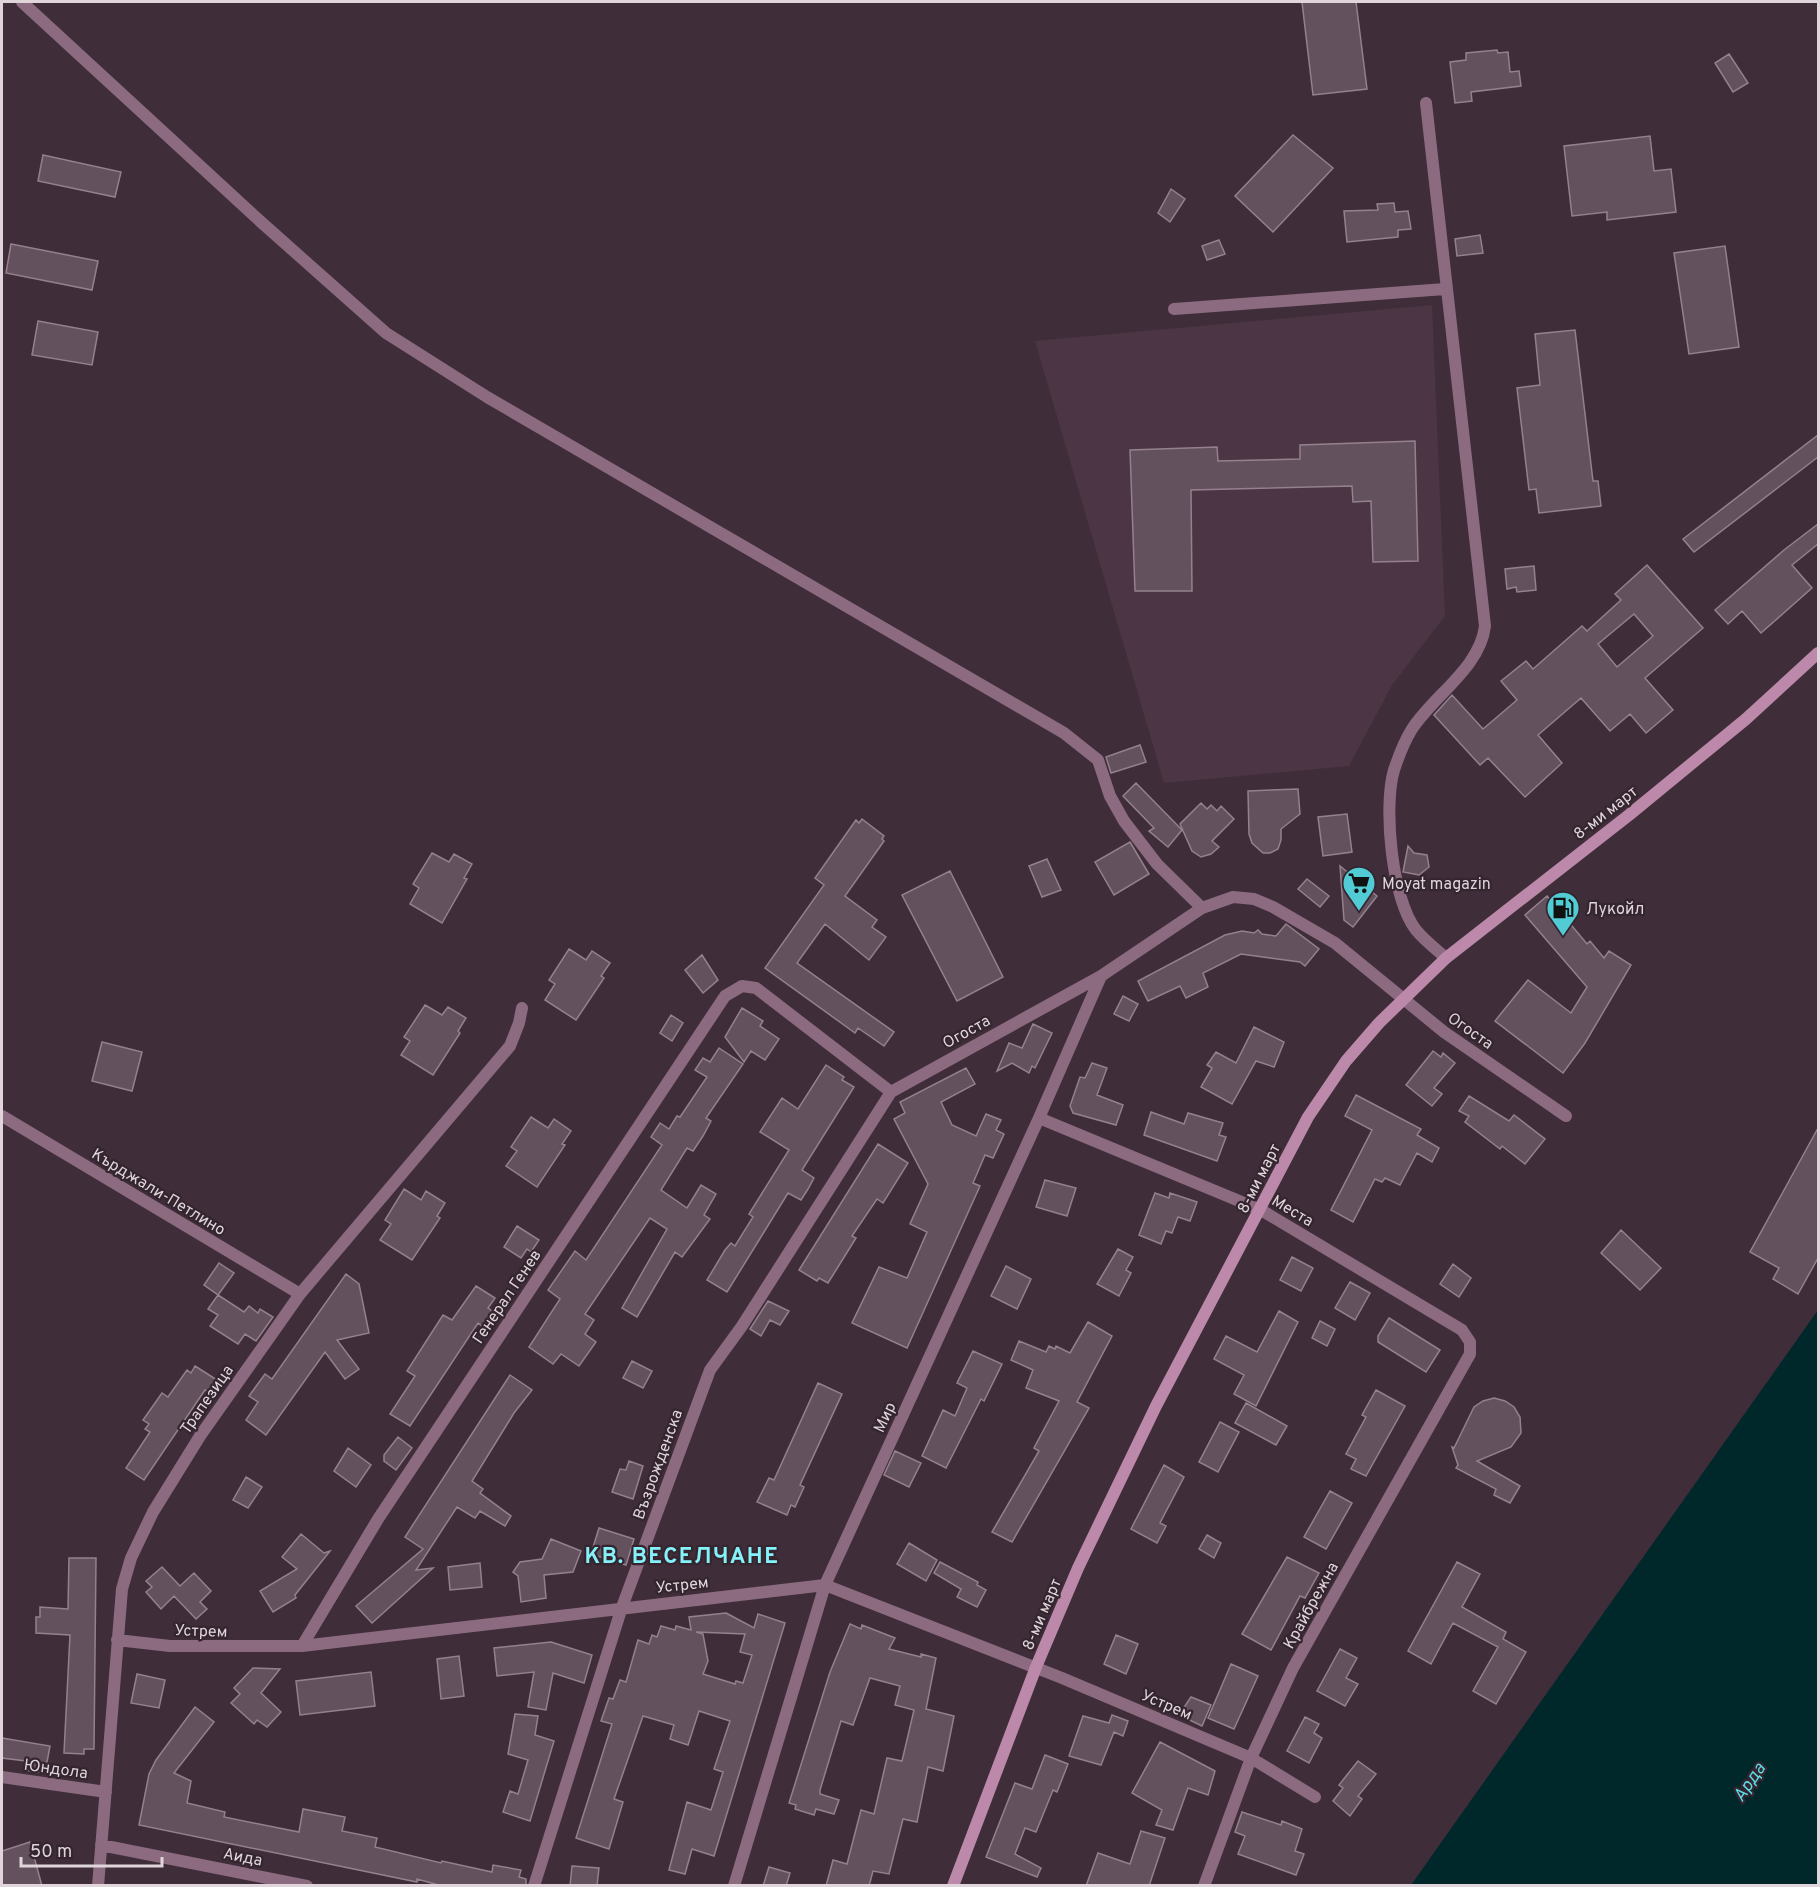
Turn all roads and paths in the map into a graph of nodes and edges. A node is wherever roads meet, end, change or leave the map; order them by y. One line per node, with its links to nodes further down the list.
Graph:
1 (22, 2): 6 (street)
2 (1426, 103): 3 (street)
3 (1445, 289): 4 (street); 7 (street)
4 (1174, 309)
5 (1818, 653): 7 (main road, 8-ми март)
6 (1202, 908): 8 (street, Огоста); 9 (street, Огоста)
7 (1446, 958): 9 (main road, 8-ми март)
8 (1101, 975): 11 (street, Огоста); 14 (street, Мир)
9 (1404, 1000): 13 (street, Огоста); 15 (main road, 8-ми март)
10 (522, 1008): 16 (street, Трапезица)
11 (891, 1092): 19 (street, Възрожденска); 21 (street, Генерал Генев)
12 (2, 1116): 16 (street, Кърджали-Петлино)
13 (1566, 1116)
14 (1039, 1118): 15 (street, Места); 18 (street, Мир)
15 (1261, 1210): 17 (street, Места); 22 (main road, 8-ми март)
16 (300, 1294): 20 (street, Трапезица)
17 (1470, 1354): 23 (street, Крайбрежна)
18 (825, 1586): 19 (street, Устрем); 22 (street, Устрем); 31 (street, Мир)
19 (622, 1608): 21 (street, Устрем); 30 (street, Възрожденска)
20 (117, 1640): 21 (street, Устрем); 25 (street, Трапезица)
21 (302, 1646)
22 (1036, 1667): 23 (street, Устрем); 32 (main road, 8-ми март)
23 (1251, 1758): 26 (street, Устрем); 33 (street, Крайбрежна)
24 (2, 1777): 25 (street, Юндола)
25 (106, 1792): 27 (street, Трапезица)
26 (1315, 1797)
27 (101, 1845): 28 (street, Трапезица); 29 (street, Аида)
28 (98, 1886)
29 (307, 1886)
30 (534, 1886)
31 (734, 1886)
32 (953, 1886)
33 (1204, 1886)

